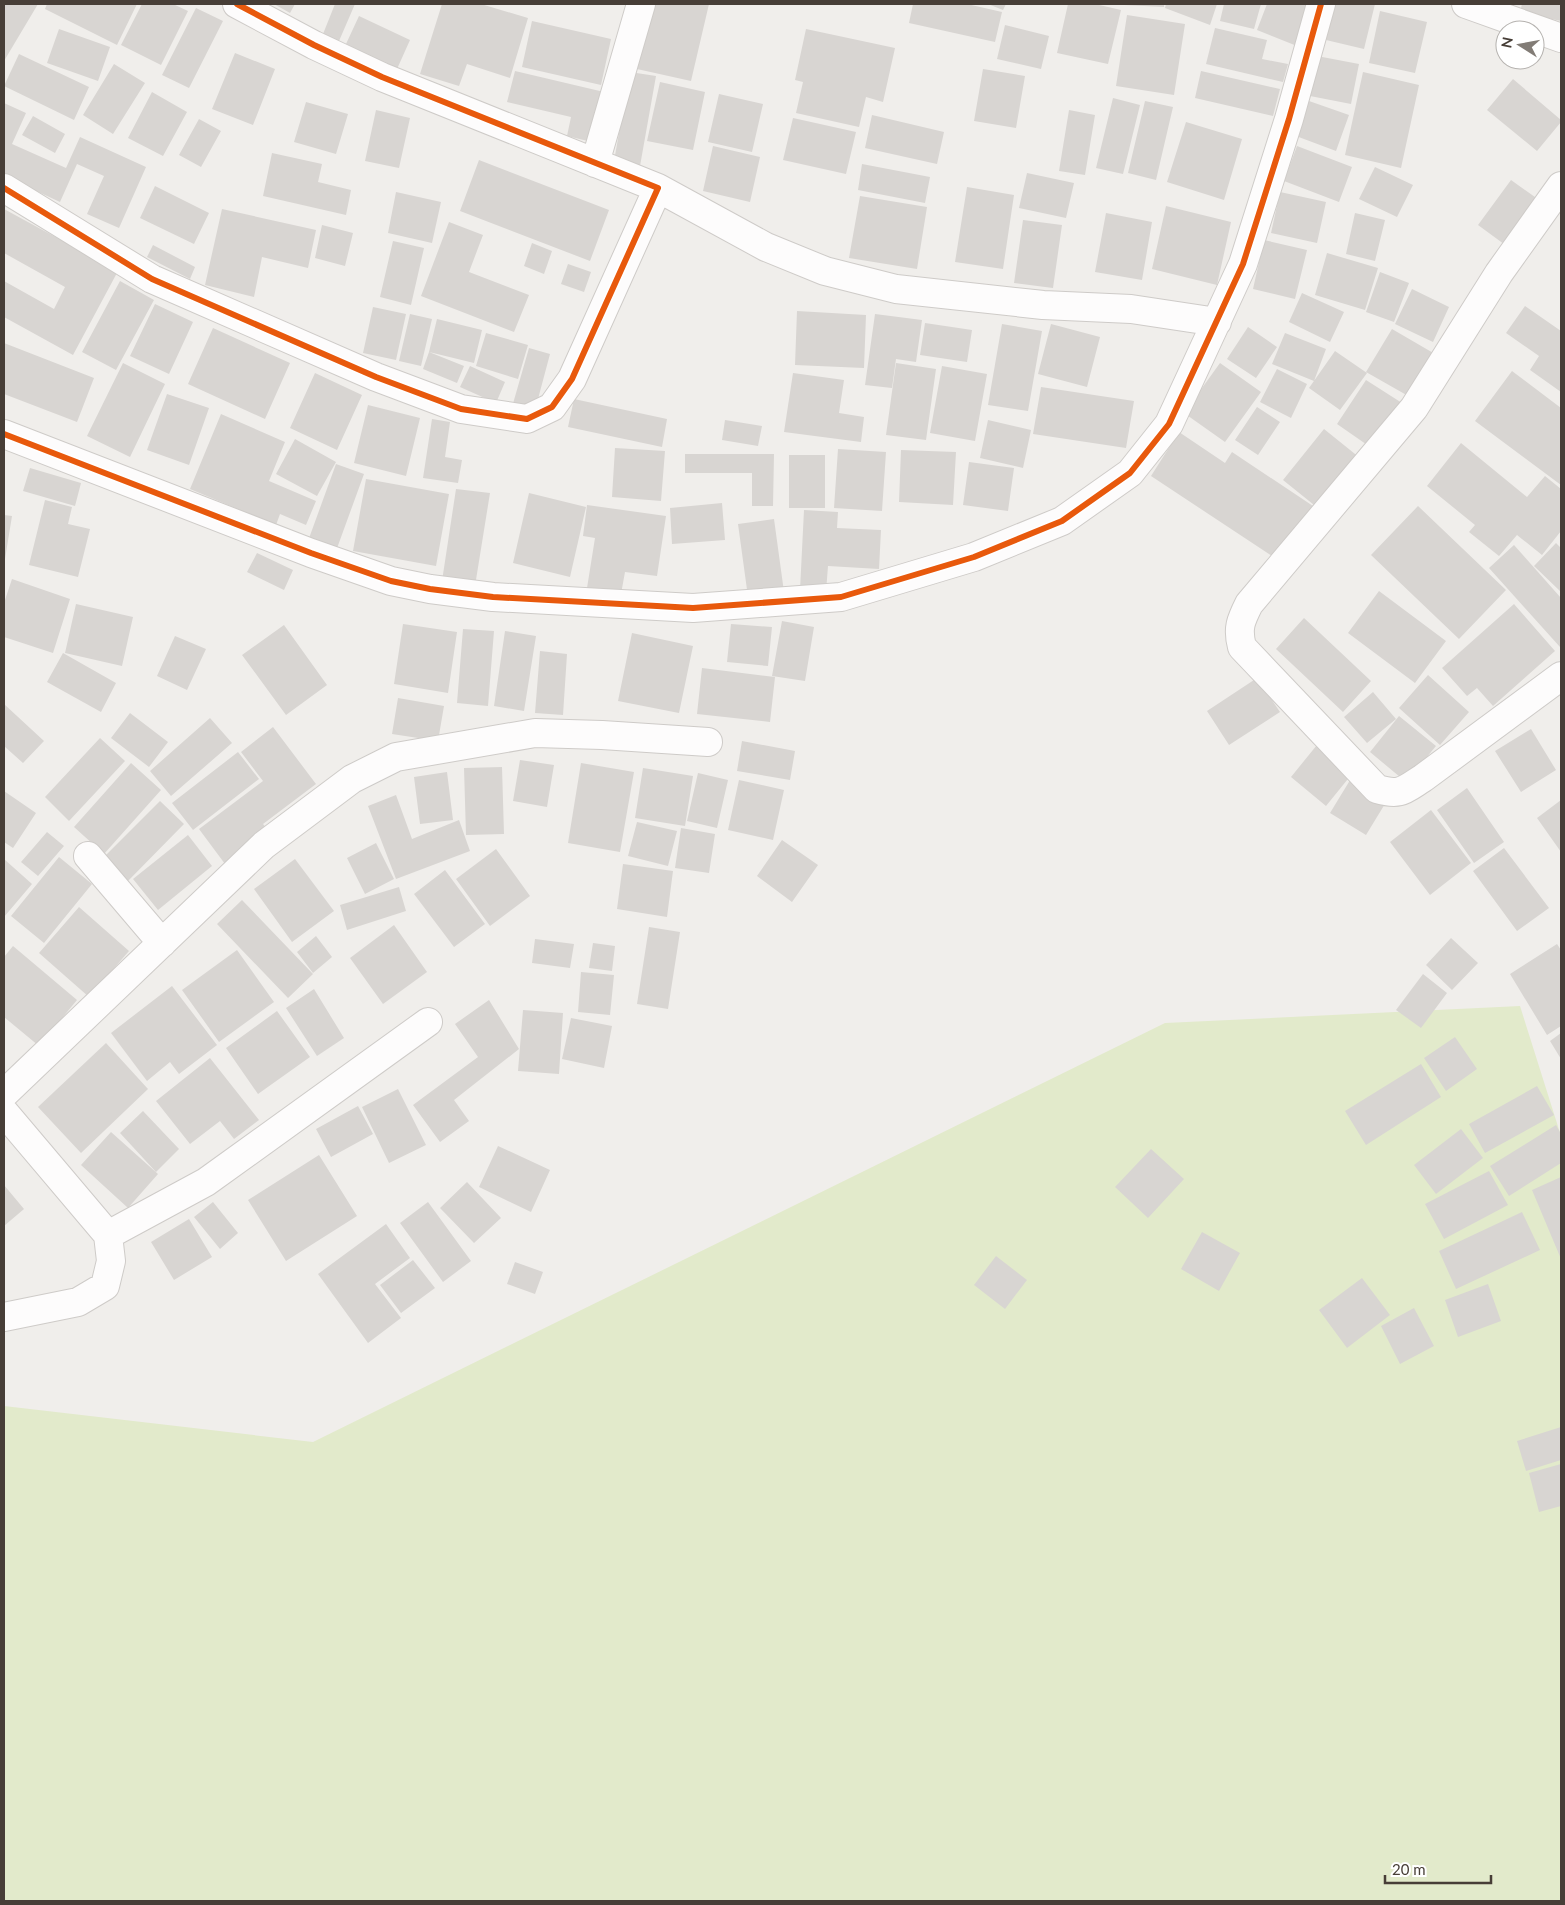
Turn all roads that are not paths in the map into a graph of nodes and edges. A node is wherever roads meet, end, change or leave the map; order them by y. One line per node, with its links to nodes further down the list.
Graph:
1 (237, 4): 6 (street)
2 (642, 4): 6 (street)
3 (1321, 4): 10 (street)
4 (1466, 4): 5 (street)
5 (1561, 38)
6 (595, 163): 9 (street)
7 (1561, 186): 12 (street)
8 (4, 188): 9 (street)
9 (658, 188): 10 (street)
10 (1217, 322): 11 (street)
11 (4, 434)
12 (1561, 676)
13 (708, 742): 15 (street)
14 (88, 856): 15 (street)
15 (162, 942): 17 (street)
16 (428, 1022): 19 (street)
17 (4, 1094)
18 (4, 1112): 19 (street)
19 (108, 1235): 20 (street)
20 (4, 1317)

